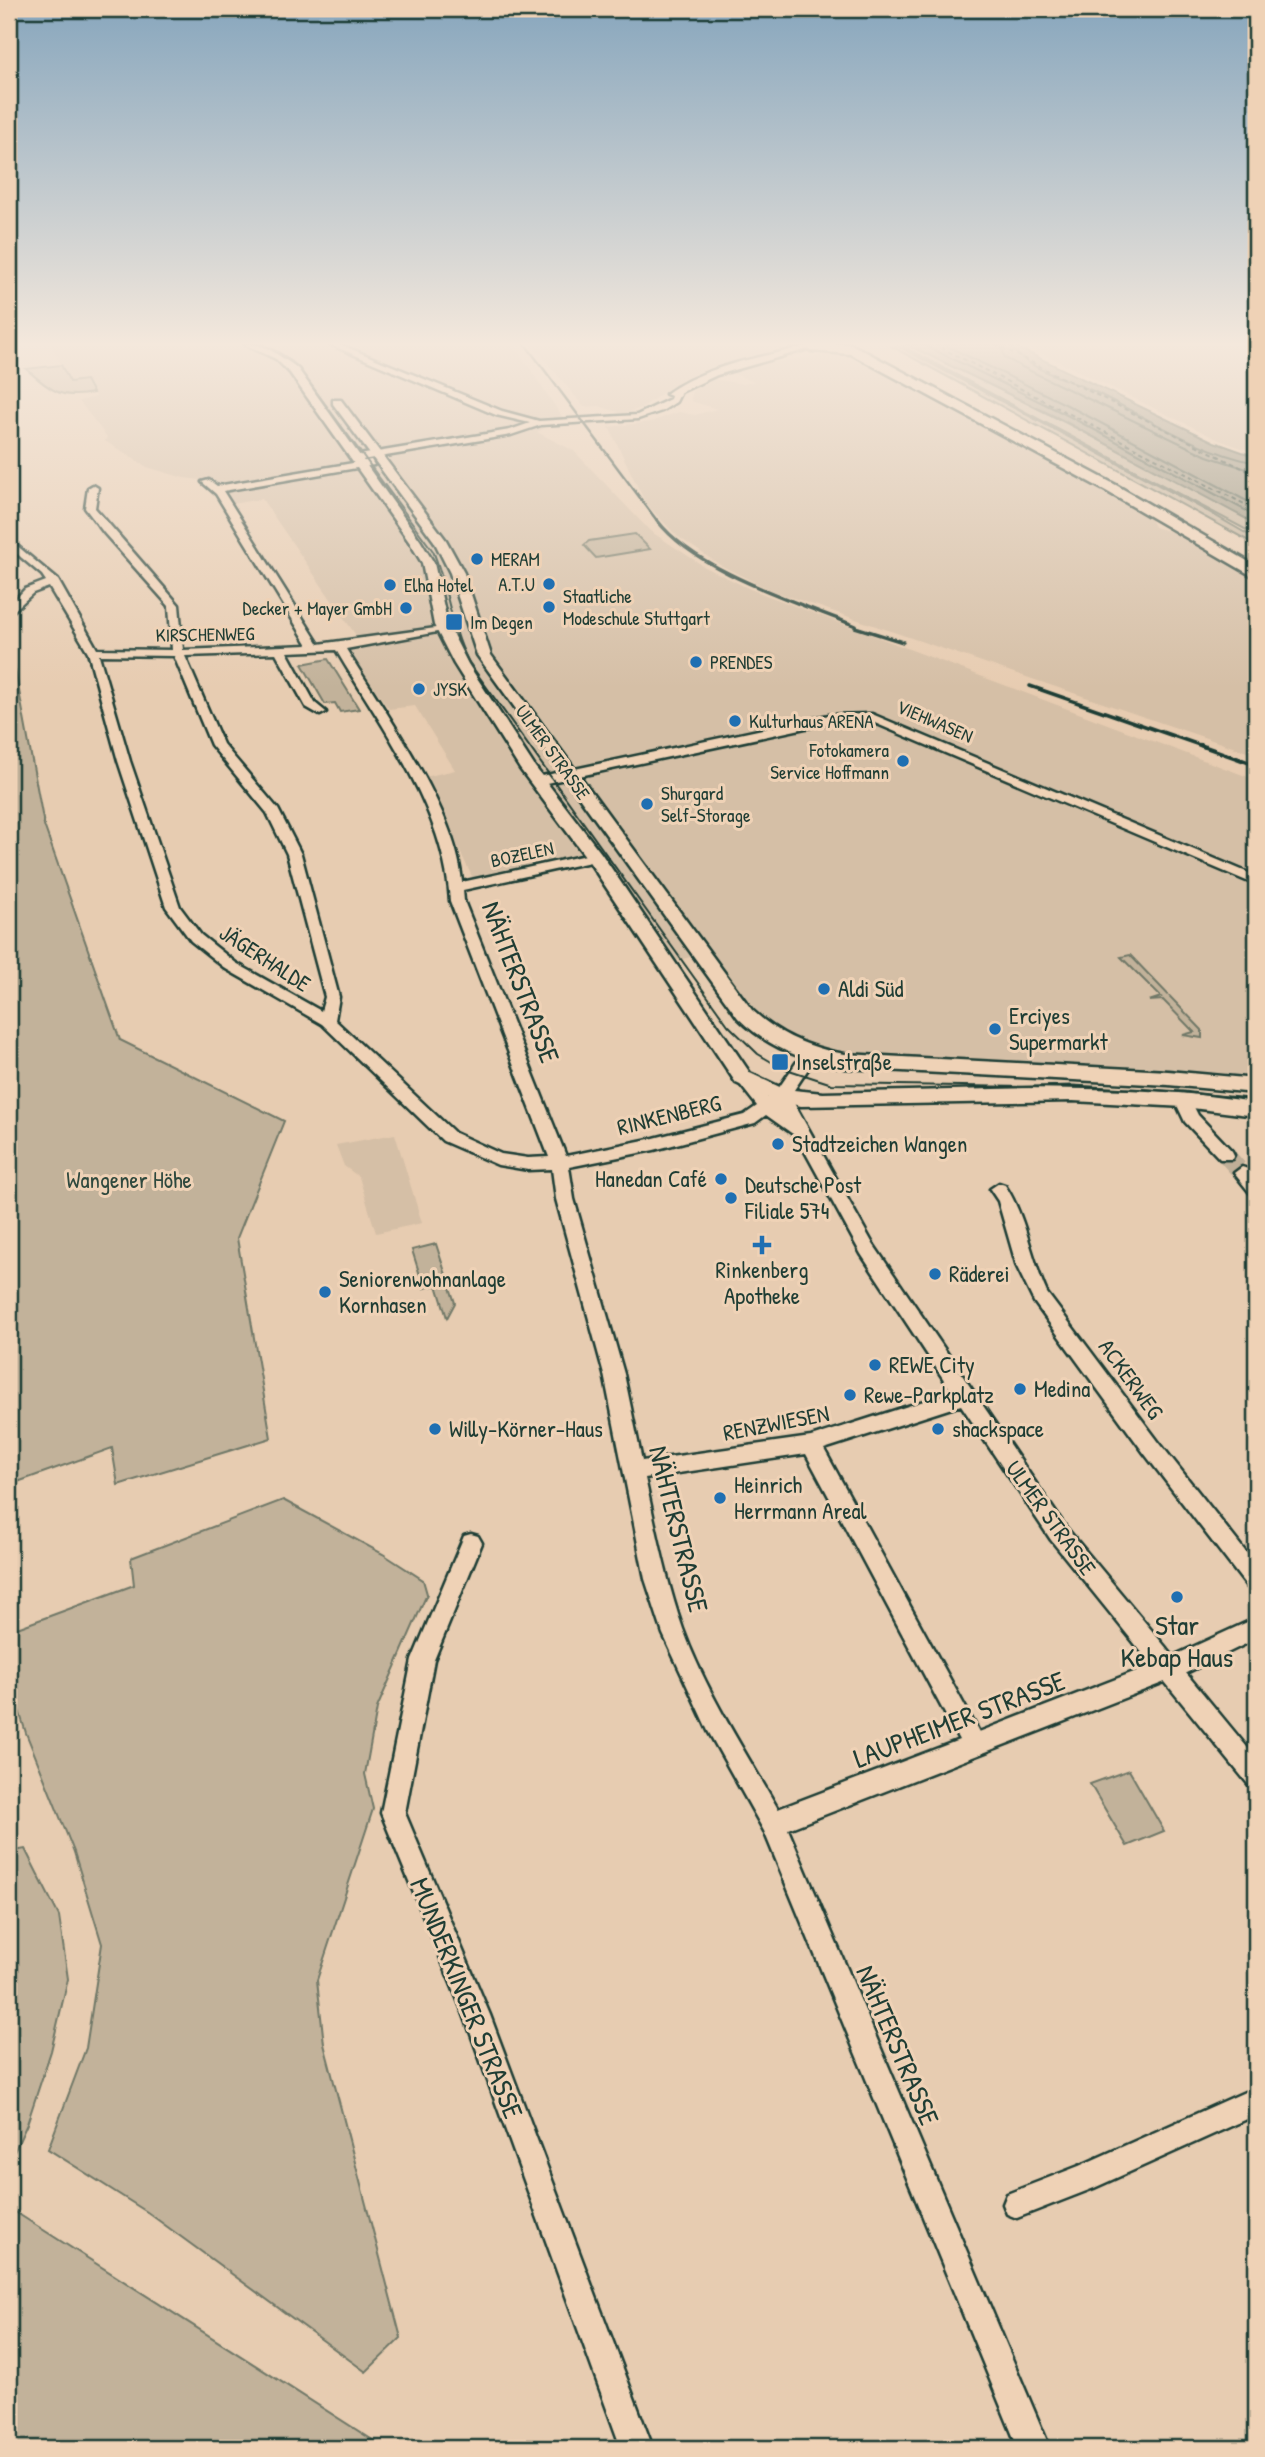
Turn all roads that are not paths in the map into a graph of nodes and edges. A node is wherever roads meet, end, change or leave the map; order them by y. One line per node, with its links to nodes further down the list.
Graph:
1 (379, 458): 23 (street, ULMER STRASSE)
2 (375, 459): 6 (street)
3 (1059, 459): 13 (highway)
4 (1069, 459): 12 (highway)
5 (1081, 459): 10 (highway)
6 (359, 461): 9 (street); 16 (street, ULMER STRASSE)
7 (206, 482): 9 (street)
8 (93, 488): 21 (street)
9 (216, 489): 17 (street)
10 (1165, 501)
11 (9, 542): 14 (street, JÄGERHALDE)
12 (1256, 564)
13 (1256, 573)
14 (54, 582): 15 (street); 20 (street, JÄGERHALDE)
15 (9, 612)
16 (443, 630): 18 (street, KIRSCHENWEG); 24 (street, ULMER STRASSE)
17 (315, 647): 18 (street, KIRSCHENWEG); 19 (street, KIRSCHENWEG)
18 (340, 647): 27 (street, NÄHTERSTRASSE)
19 (280, 649): 21 (street, KIRSCHENWEG); 22 (street)
20 (93, 652): 21 (street, KIRSCHENWEG); 28 (street, JÄGERHALDE)
21 (178, 653): 28 (street)
22 (320, 712)
23 (568, 774): 24 (street, VIEHWASEN); 26 (street, VIEHWASEN); 29 (street, ULMER STRASSE)
24 (537, 780): 25 (street, ULMER STRASSE)
25 (595, 857): 27 (street, BOZELEN); 32 (street, ULMER STRASSE)
26 (1256, 881)
27 (458, 887): 35 (street, NÄHTERSTRASSE)
28 (327, 1021): 35 (street, JÄGERHALDE)
29 (810, 1054): 30 (street); 32 (street)
30 (1256, 1086)
31 (1183, 1101): 32 (street); 33 (street); 34 (street)
32 (774, 1102): 35 (street, RINKENBERG); 39 (street, ULMER STRASSE)
33 (1256, 1109)
34 (1226, 1155)
35 (560, 1163): 41 (street, NÄHTERSTRASSE)
36 (1242, 1173): 38 (street)
37 (999, 1189): 43 (street, ACKERWEG)
38 (1256, 1189)
39 (964, 1396): 40 (street, RENZWIESEN); 45 (street, ULMER STRASSE)
40 (811, 1445): 41 (street, RENZWIESEN); 46 (street)
41 (634, 1471): 48 (street, NÄHTERSTRASSE)
42 (471, 1543): 51 (street, MUNDERKINGER STRASSE)
43 (1256, 1581)
44 (1256, 1628): 45 (street, LAUPHEIMER STRASSE)
45 (1168, 1670): 46 (street, LAUPHEIMER STRASSE); 47 (street, ULMER STRASSE)
46 (974, 1743): 48 (street, LAUPHEIMER STRASSE)
47 (1256, 1776)
48 (773, 1823): 52 (street, NÄHTERSTRASSE)
49 (1256, 2101): 50 (street)
50 (1017, 2204)
51 (637, 2448)
52 (1034, 2448)

